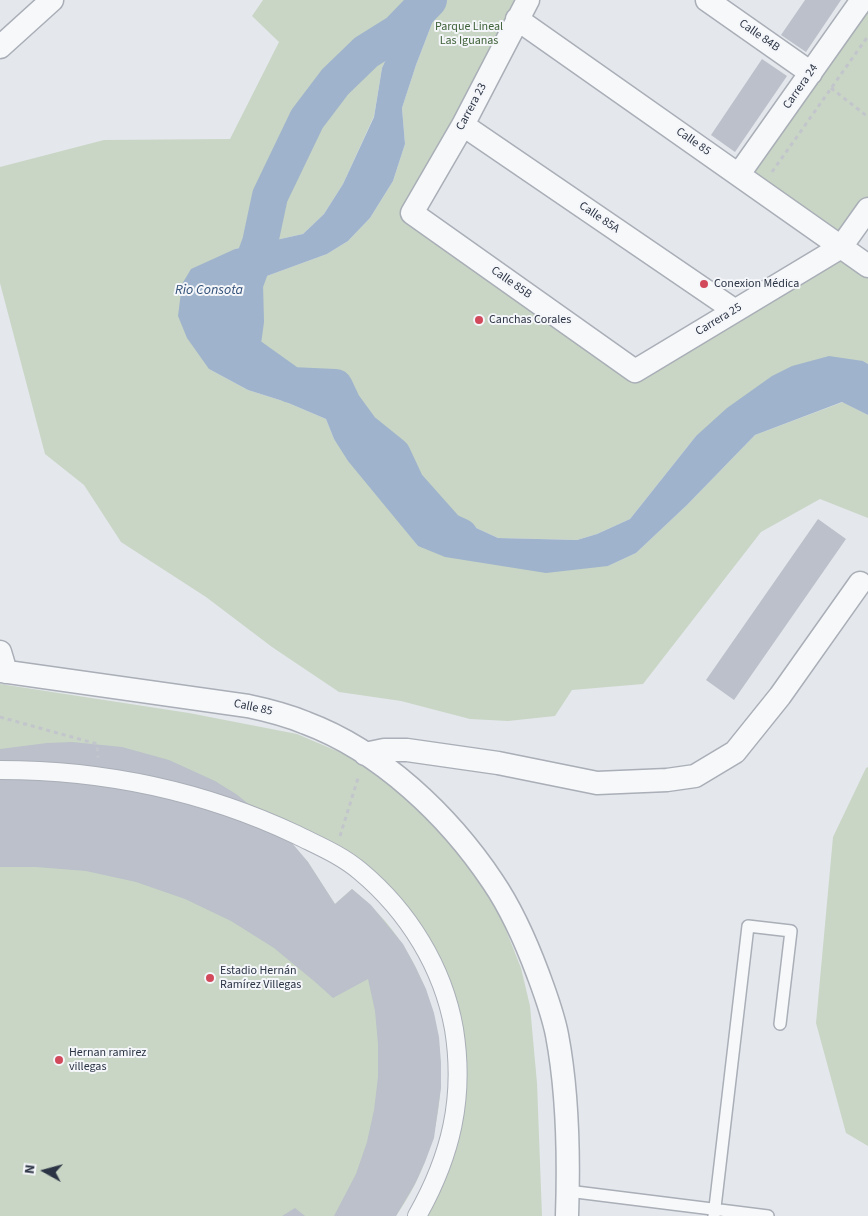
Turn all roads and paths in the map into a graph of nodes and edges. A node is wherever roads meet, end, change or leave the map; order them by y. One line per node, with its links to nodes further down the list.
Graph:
1 (52, 0): 7 (street)
2 (528, 0): 5 (street, Carrera 23)
3 (707, 0): 8 (street, Calle 84B)
4 (862, 0): 8 (street, Carrera 24)
5 (517, 19): 11 (street, Carrera 23); 13 (street, Calle 85)
6 (868, 36): 9 (path)
7 (0, 47)
8 (810, 73): 13 (street, Carrera 24)
9 (831, 88): 10 (path); 12 (path)
10 (868, 117)
11 (463, 125): 15 (street, Carrera 23); 18 (street, Calle 85A)
12 (771, 173)
13 (739, 174): 16 (street, Calle 85)
14 (868, 209): 16 (street, Carrera 25)
15 (412, 213): 19 (street, Calle 85B)
16 (841, 247): 17 (street, Calle 85); 18 (street, Carrera 25)
17 (868, 266)
18 (734, 310): 19 (street, Carrera 25)
19 (635, 371)
20 (860, 583): 23 (street)
21 (2, 665): 23 (street, Calle 85)
22 (0, 717): 25 (path)
23 (366, 754): 26 (path); 28 (street, Calle 85)
24 (0, 770): 25 (street)
25 (98, 776): 26 (street)
26 (334, 853): 30 (street)
27 (780, 1024): 29 (lane)
28 (568, 1191): 29 (lane); 31 (street, Calle 85)
29 (714, 1213): 32 (lane)
30 (417, 1216)
31 (567, 1216)
32 (768, 1216)

